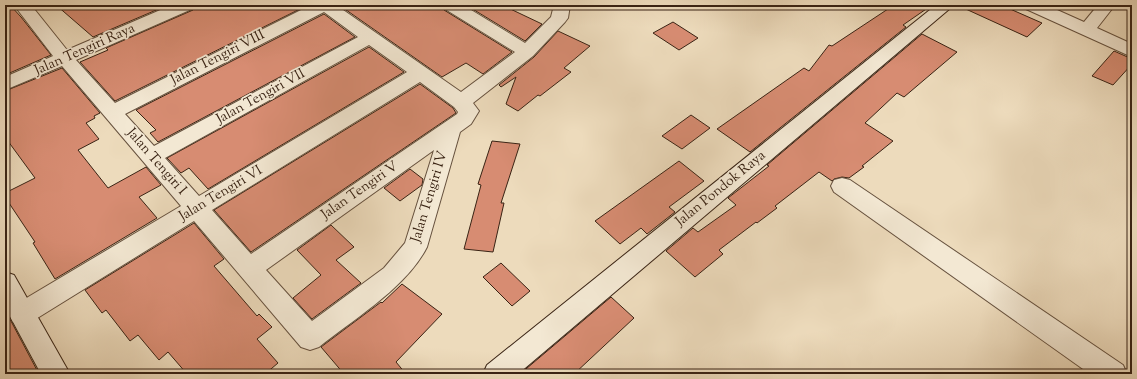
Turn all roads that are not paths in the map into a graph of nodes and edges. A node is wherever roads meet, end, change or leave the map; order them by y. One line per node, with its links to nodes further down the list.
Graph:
1 (22, 5): 13 (street, Jalan Tengiri I)
2 (186, 5): 13 (street, Jalan Tengiri Raya)
3 (325, 5): 10 (street); 17 (street, Jalan Tengiri VIII)
4 (451, 5): 12 (street)
5 (562, 5): 12 (street, Jalan Tengiri V)
6 (946, 5): 27 (street, Jalan Pondok Raya)
7 (1032, 5): 9 (street)
8 (1107, 5): 9 (street)
9 (1087, 30): 11 (street)
10 (371, 37): 14 (street); 19 (street, Jalan Tengiri VII)
11 (1132, 50)
12 (527, 52): 16 (street, Jalan Tengiri V)
13 (66, 59): 15 (street, Jalan Tengiri Raya); 17 (street, Jalan Tengiri I)
14 (420, 73): 16 (street); 21 (street, Jalan Tengiri VI)
15 (5, 84)
16 (465, 107): 18 (street, Jalan Tengiri V)
17 (113, 112): 19 (street, Jalan Tengiri I)
18 (451, 128): 22 (street, Jalan Tengiri V); 25 (street, Jalan Tengiri IV)
19 (152, 156): 21 (street, Jalan Tengiri I)
20 (842, 186): 28 (street)
21 (196, 208): 22 (street, Jalan Tengiri I); 24 (street, Jalan Tengiri VI)
22 (248, 269): 25 (street, Jalan Tengiri I)
23 (5, 283): 24 (street)
24 (22, 314): 26 (street)
25 (310, 338)
26 (56, 374)
27 (497, 374)
28 (1113, 374)

